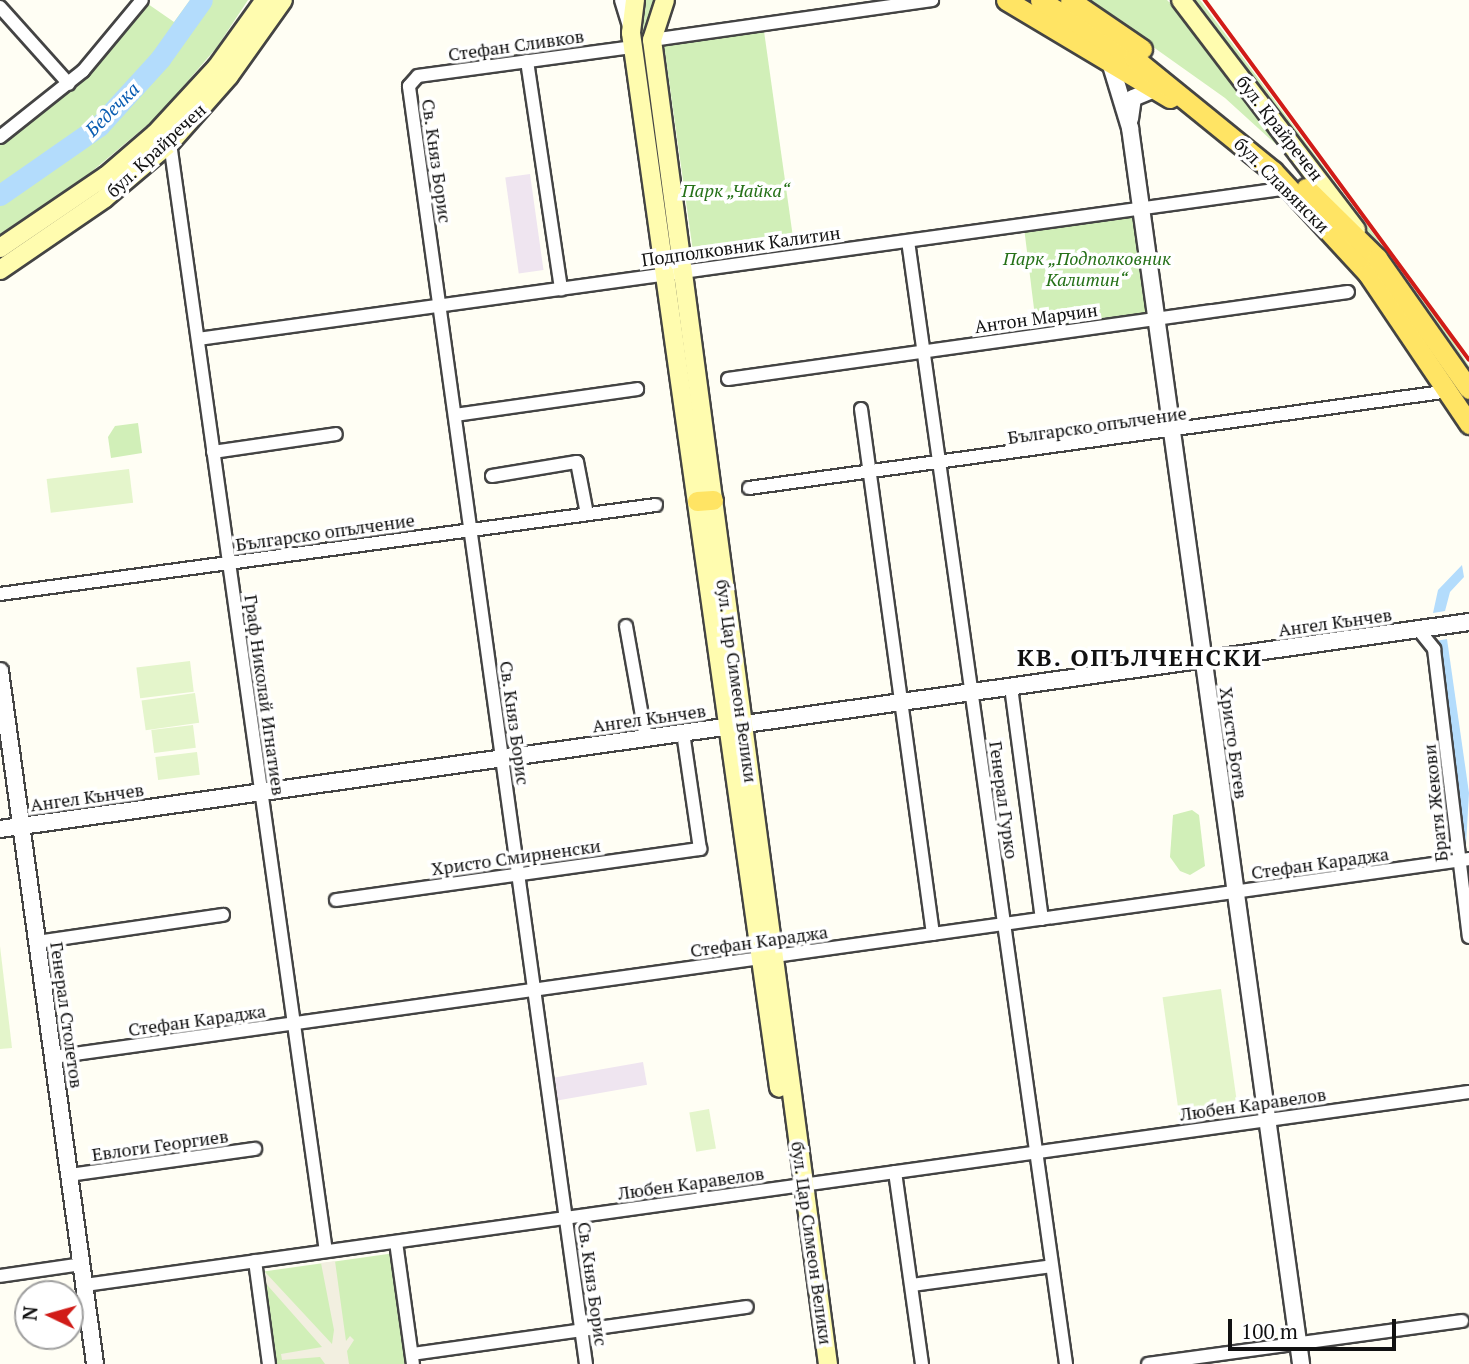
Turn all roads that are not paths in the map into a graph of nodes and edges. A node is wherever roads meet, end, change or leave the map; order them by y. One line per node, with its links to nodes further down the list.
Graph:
1 (142, 0): 17 (street)
2 (265, 0): 27 (main road, бул. Крайречен)
3 (284, 0): 23 (main road, бул. Крайречен)
4 (621, 0): 14 (street, бул. Цар Симеон Велики)
5 (635, 0): 14 (main road, бул. Цар Симеон Велики)
6 (665, 0): 13 (main road, бул. Цар Симеон Велики)
7 (932, 0): 13 (street)
8 (1006, 0): 16 (main road)
9 (1040, 0): 22 (main road, бул. Славянски)
10 (1070, 0): 28 (main road, бул. Славянски)
11 (1181, 0): 28 (main road, бул. Крайречен)
12 (0, 7): 17 (street)
13 (652, 40): 30 (main road, бул. Цар Симеон Велики)
14 (633, 43): 15 (street, Стефан Сливков); 30 (main road, бул. Цар Симеон Велики)
15 (527, 61): 18 (street, Стефан Сливков); 31 (street)
16 (1110, 62): 19 (main road); 20 (street, Христо Ботев)
17 (69, 84): 21 (street)
18 (409, 86): 33 (street, Св. Княз Борис)
19 (1154, 89): 20 (street, Христо Ботев); 22 (main road)
20 (1130, 128): 25 (street, Христо Ботев)
21 (0, 137)
22 (1240, 141): 24 (main road, бул. Славянски)
23 (170, 143): 29 (main road, бул. Крайречен); 35 (street, Граф Николай Игнатиев)
24 (1290, 188): 25 (street, Подполковник Калитин); 39 (main road, бул. Славянски)
25 (1141, 209): 26 (street, Подполковник Калитин); 34 (street, Христо Ботев)
26 (908, 241): 30 (street, Подполковник Калитин); 36 (street, Генерал Гурко)
27 (0, 248)
28 (1377, 258): 39 (main road, бул. Славянски)
29 (0, 270)
30 (674, 273): 31 (street, Подполковник Калитин); 63 (main road, бул. Цар Симеон Велики)
31 (561, 289): 33 (street, Подполковник Калитин)
32 (1348, 292): 34 (street, Антон Марчин)
33 (439, 305): 35 (street, Подполковник Калитин); 41 (street, Св. Княз Борис)
34 (1156, 319): 36 (street, Антон Марчин); 43 (street, Христо Ботев)
35 (198, 339): 45 (street, Граф Николай Игнатиев)
36 (924, 352): 37 (street, Антон Марчин); 46 (street, Генерал Гурко)
37 (728, 379)
38 (636, 389): 41 (street)
39 (1459, 390): 42 (main road, бул. Славянски); 43 (street, Българско опълчение)
40 (861, 410): 47 (street)
41 (454, 415): 52 (street, Св. Княз Борис)
42 (1469, 424)
43 (1172, 433): 46 (street, Българско опълчение); 58 (street, Христо Ботев)
44 (336, 434): 45 (street)
45 (214, 453): 53 (street, Граф Николай Игнатиев)
46 (939, 464): 47 (street, Българско опълчение); 61 (street, Генерал Гурко)
47 (870, 473): 49 (street, Българско опълчение); 62 (street)
48 (492, 476): 51 (street)
49 (749, 488)
50 (656, 505): 51 (street, Българско опълчение)
51 (587, 514): 52 (street, Българско опълчение)
52 (470, 530): 53 (street, Българско опълчение); 66 (street, Св. Княз Борис)
53 (229, 563): 54 (street, Българско опълчение); 67 (street, Граф Николай Игнатиев)
54 (0, 594)
55 (1469, 622): 57 (street, Ангел Кънчев)
56 (626, 626): 65 (street)
57 (1432, 627): 58 (street, Ангел Кънчев); 70 (street, Братя Жекови)
58 (1203, 659): 60 (street, Ангел Кънчев); 72 (street, Христо Ботев)
59 (0, 671): 68 (street, Генерал Столетов)
60 (1011, 687): 61 (street, Ангел Кънчев); 75 (street)
61 (971, 692): 62 (street, Ангел Кънчев); 76 (street, Генерал Гурко)
62 (903, 702): 63 (street, Ангел Кънчев); 77 (street)
63 (736, 725): 64 (street, Ангел Кънчев); 80 (main road, бул. Цар Симеон Велики)
64 (683, 733): 65 (street, Ангел Кънчев); 71 (street, Христо Смирненски)
65 (646, 738): 66 (street, Ангел Кънчев)
66 (502, 758): 67 (street, Ангел Кънчев); 71 (street, Св. Княз Борис)
67 (261, 792): 68 (street, Ангел Кънчев); 82 (street, Граф Николай Игнатиев)
68 (21, 826): 69 (street, Ангел Кънчев); 79 (street, Генерал Столетов)
69 (0, 829)
70 (1464, 860): 72 (street, Стефан Караджа); 78 (street, Братя Жекови)
71 (518, 875): 73 (street, Христо Смирненски); 81 (street, Св. Княз Борис)
72 (1236, 892): 75 (street, Стефан Караджа); 85 (street, Христо Ботев)
73 (336, 900)
74 (223, 915): 79 (street)
75 (1042, 919): 76 (street, Стефан Караджа)
76 (1004, 925): 77 (street, Стефан Караджа); 87 (street, Генерал Гурко)
77 (933, 934): 80 (street, Стефан Караджа)
78 (1469, 937)
79 (37, 942): 83 (street, Генерал Столетов)
80 (767, 958): 81 (street, Стефан Караджа); 90 (main road, бул. Цар Симеон Велики)
81 (534, 990): 82 (street, Стефан Караджа); 91 (street, Св. Княз Борис)
82 (294, 1024): 83 (street, Стефан Караджа); 93 (street, Граф Николай Игнатиев)
83 (53, 1058): 89 (street, Генерал Столетов)
84 (1469, 1092): 85 (street, Любен Каравелов)
85 (1267, 1120): 87 (street, Любен Каравелов); 103 (street, Христо Ботев)
86 (255, 1149): 89 (street, Евлоги Георгиев)
87 (1036, 1153): 88 (street, Любен Каравелов); 96 (street, Генерал Гурко)
88 (895, 1172): 90 (street, Любен Каравелов); 98 (street)
89 (69, 1175): 95 (street, Генерал Столетов)
90 (799, 1186): 91 (street, Любен Каравелов); 108 (main road, бул. Цар Симеон Велики); 109 (main road, бул. Цар Симеон Велики)
91 (566, 1218): 92 (street, Любен Каравелов); 102 (street, Св. Княз Борис)
92 (396, 1242): 93 (street, Любен Каравелов); 104 (street)
93 (326, 1251): 94 (street, Любен Каравелов)
94 (255, 1261): 99 (street, Любен Каравелов); 106 (street)
95 (82, 1264): 97 (street); 99 (street, Генерал Столетов)
96 (1052, 1266): 98 (street); 111 (street, Генерал Гурко)
97 (0, 1276)
98 (912, 1285): 110 (street)
99 (85, 1286): 105 (street, Генерал Столетов)
100 (747, 1307): 102 (street)
101 (1462, 1321): 103 (street)
102 (581, 1330): 104 (street); 107 (street, Св. Княз Борис)
103 (1298, 1344): 112 (street); 113 (street, Христо Ботев)
104 (412, 1359)
105 (96, 1364)
106 (269, 1364)
107 (586, 1364)
108 (818, 1364)
109 (828, 1364)
110 (922, 1364)
111 (1066, 1364)
112 (1149, 1364)
113 (1301, 1364)

